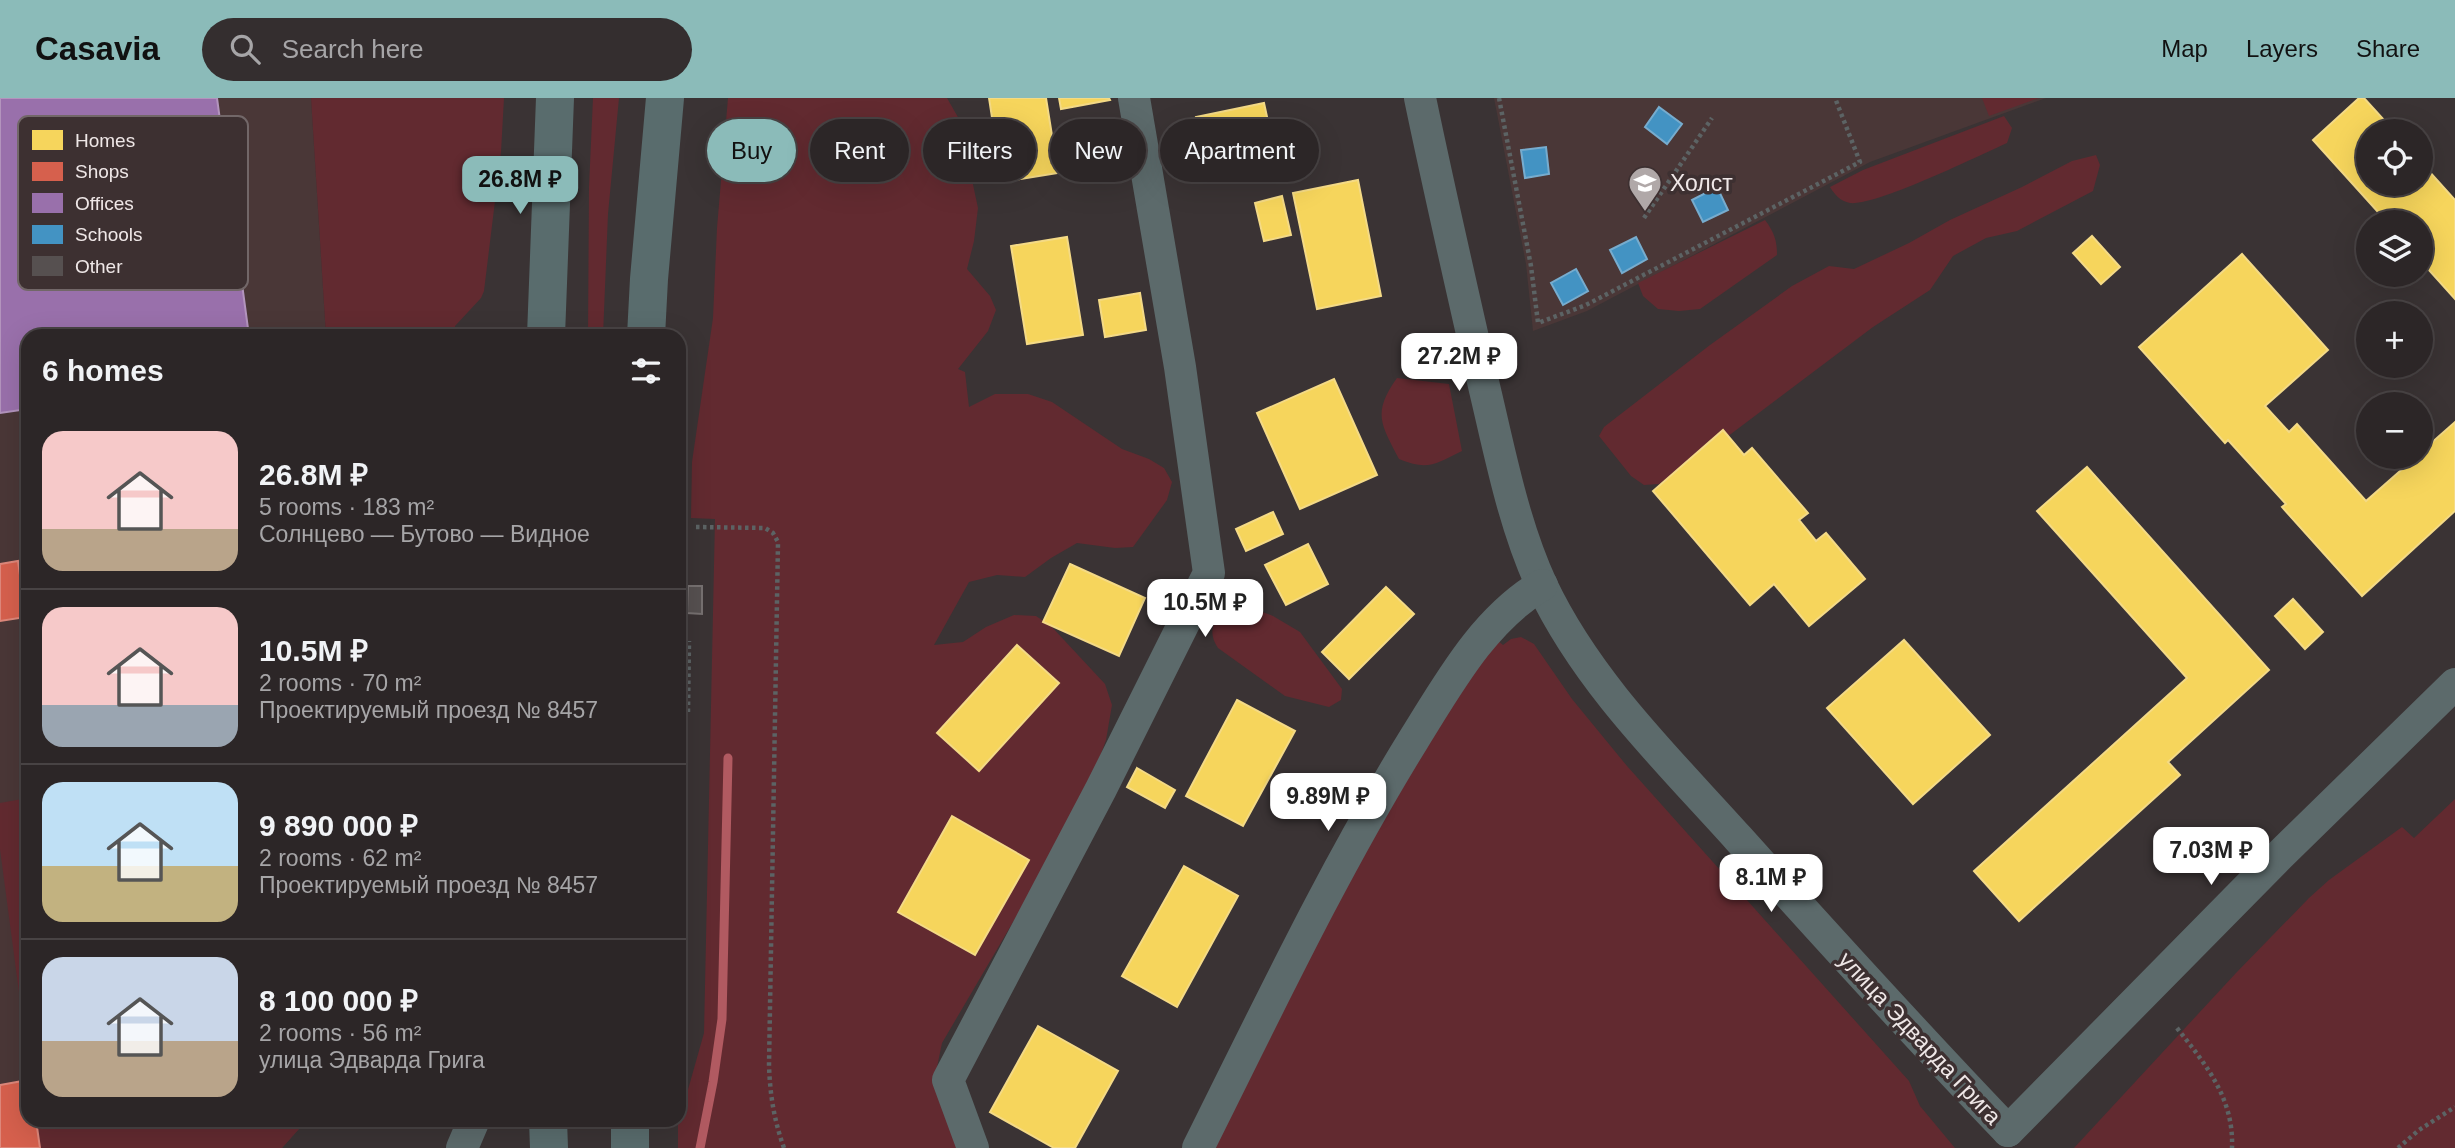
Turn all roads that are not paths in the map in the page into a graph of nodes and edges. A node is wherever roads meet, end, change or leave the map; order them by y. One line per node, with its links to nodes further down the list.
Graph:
1 (555, 98): 5 (main road)
2 (665, 98): 6 (main road)
3 (1134, 98): 16 (street)
4 (1420, 98): 7 (street, улица Эдварда Грига)
5 (546, 329)
6 (647, 329)
7 (1542, 585): 12 (street, улица Эдварда Грига); 17 (street)
8 (2455, 684): 12 (street)
9 (471, 1127): 13 (street)
10 (548, 1127): 14 (main road)
11 (630, 1127): 15 (main road)
12 (2008, 1140)
13 (461, 1148)
14 (549, 1148)
15 (630, 1148)
16 (973, 1148)
17 (1198, 1148)

